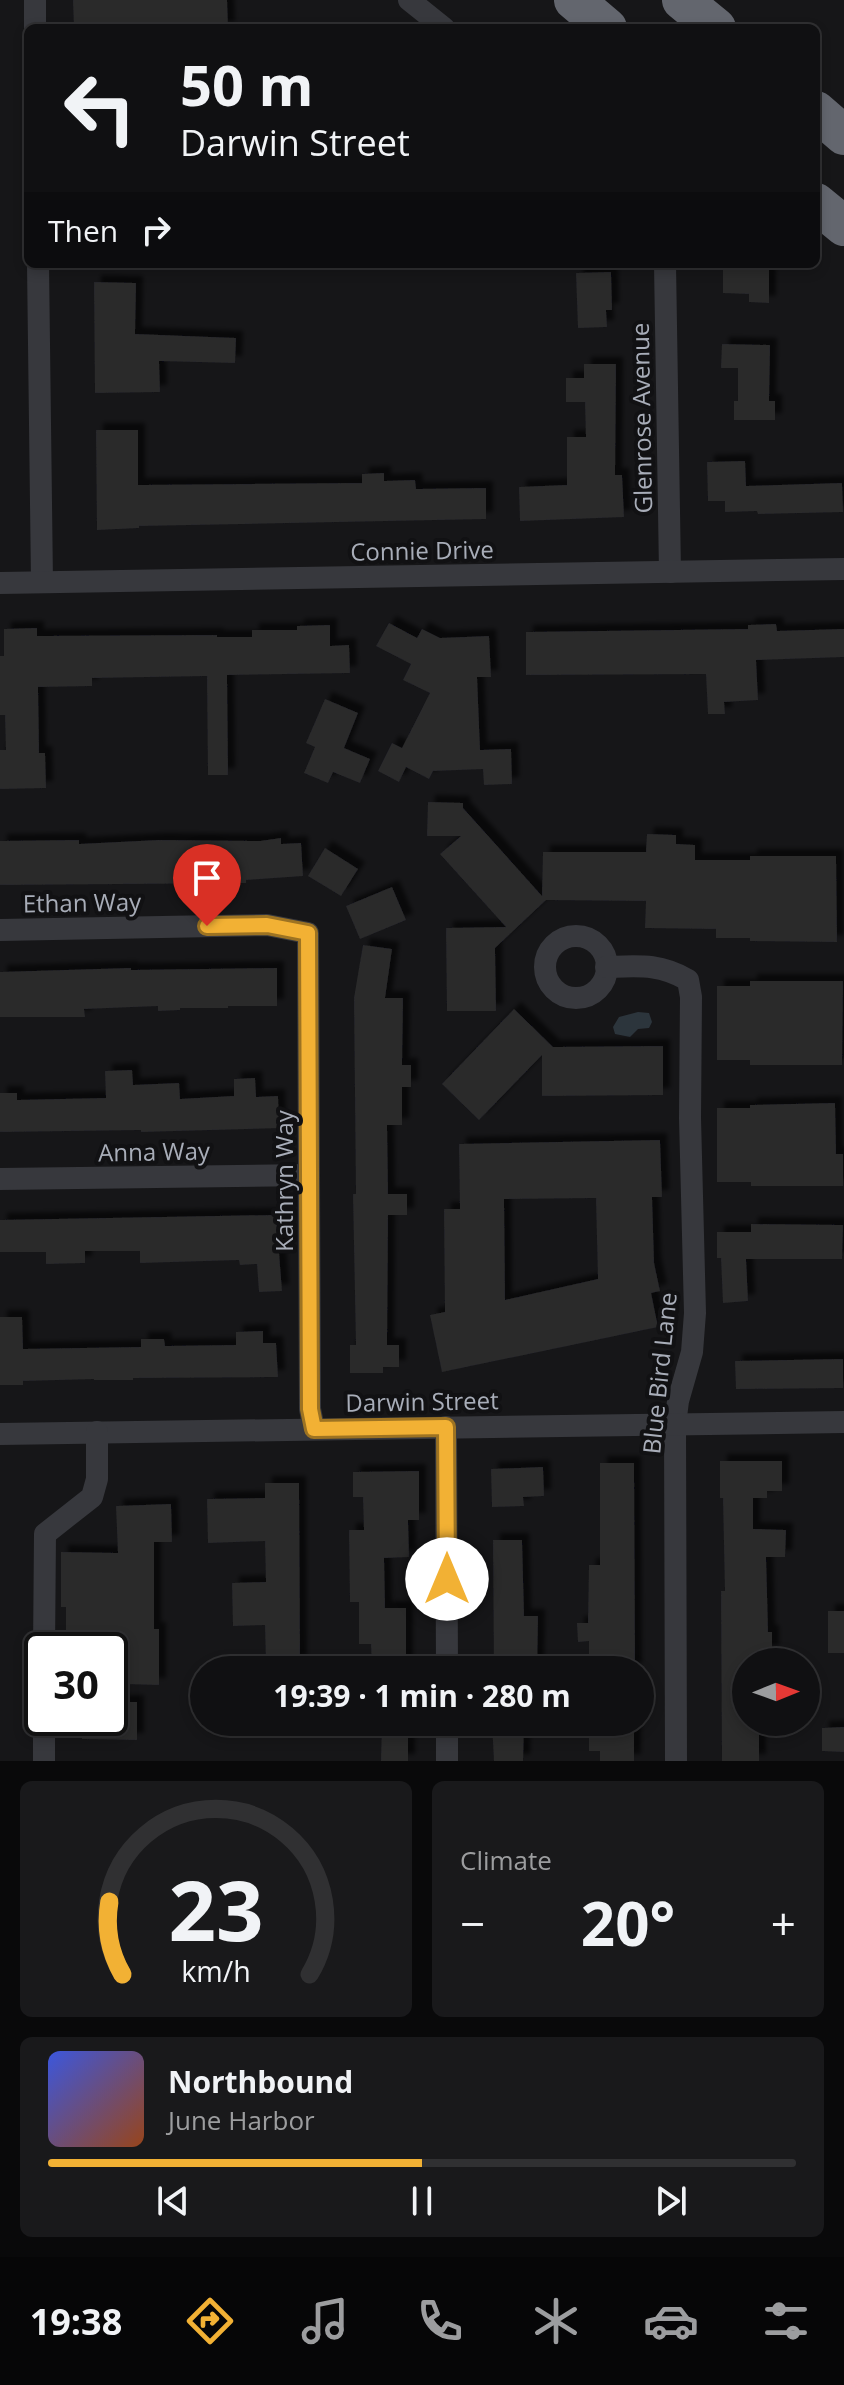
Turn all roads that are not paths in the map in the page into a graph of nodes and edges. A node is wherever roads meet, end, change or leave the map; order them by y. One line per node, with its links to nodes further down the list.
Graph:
1 (35, 0): 5 (street)
2 (409, 0): 6 (street)
3 (574, 0): 7 (highway)
4 (682, 0): 8 (highway)
5 (35, 24)
6 (439, 24)
7 (602, 24)
8 (711, 24)
9 (820, 114): 10 (highway)
10 (844, 135)
11 (820, 206): 12 (highway)
12 (844, 226)
13 (38, 268): 17 (street)
14 (665, 268): 16 (street, Glenrose Avenue)
15 (844, 569): 16 (street, Connie Drive)
16 (670, 572): 17 (street, Connie Drive)
17 (42, 582): 18 (street, Connie Drive)
18 (0, 583)
19 (0, 930): 20 (street, Ethan Way)
20 (308, 933): 22 (street, Kathryn Way)
21 (606, 967): 25 (street, Blue Bird Lane)
22 (309, 1175): 23 (street, Anna Way); 27 (street, Kathryn Way)
23 (0, 1179)
24 (844, 1422): 25 (street, Darwin Street)
25 (675, 1425): 26 (street, Darwin Street); 36 (street, Blue Bird Lane)
26 (446, 1427): 27 (street, Darwin Street); 31 (street)
27 (314, 1429): 28 (street, Darwin Street)
28 (97, 1432): 29 (street, Darwin Street); 30 (street)
29 (0, 1434)
30 (44, 1632)
31 (447, 1656)
32 (44, 1736): 34 (street)
33 (447, 1736): 35 (street)
34 (44, 1761)
35 (447, 1761)
36 (676, 1761)

